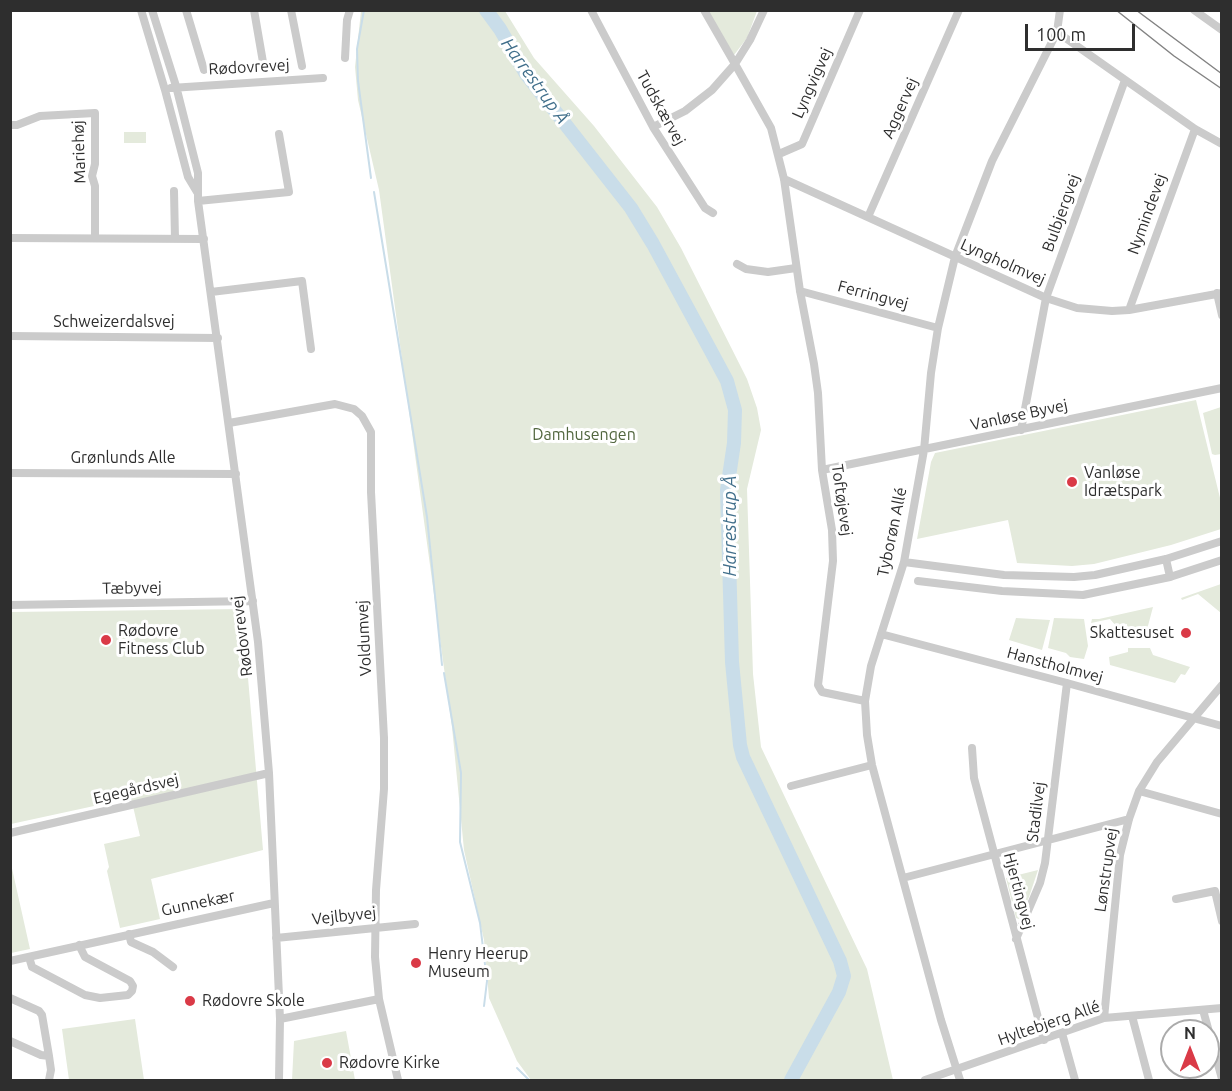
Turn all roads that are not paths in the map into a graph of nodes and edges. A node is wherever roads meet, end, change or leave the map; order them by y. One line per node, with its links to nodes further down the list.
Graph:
1 (141, 10): 24 (street, Rødovrevej)
2 (152, 10): 23 (street, Rødovrevej)
3 (186, 10): 20 (street)
4 (254, 10): 19 (street)
5 (291, 10): 18 (street)
6 (350, 10): 16 (street)
7 (591, 10): 26 (street, Tudskærvej)
8 (704, 10): 17 (street, Toftøjevej)
9 (764, 10): 17 (street)
10 (860, 10): 30 (street, Lyngvigvej)
11 (959, 10): 35 (street, Aggervej)
12 (1060, 10): 15 (street, Tyborøn Allé)
13 (1194, 10): 14 (street)
14 (1221, 30)
15 (1057, 32): 22 (street); 40 (street, Tyborøn Allé)
16 (345, 58)
17 (735, 64): 26 (street); 30 (street, Toftøjevej)
18 (302, 66)
19 (264, 68)
20 (204, 70)
21 (323, 78): 23 (street, Rødovrevej)
22 (1125, 80): 27 (street); 46 (street, Bulbjergvej)
23 (176, 86): 24 (street, Rødovrevej); 33 (street, Rødovrevej)
24 (165, 90): 33 (street, Rødovrevej)
25 (10, 125): 36 (street, Mariehøj)
26 (653, 127): 34 (street, Tudskærvej)
27 (1195, 129): 29 (street); 47 (street, Nymindevej)
28 (279, 134): 33 (street)
29 (1221, 144)
30 (779, 154): 31 (street, Toftøjevej)
31 (784, 176): 35 (street, Lyngholmvej); 42 (street, Toftøjevej)
32 (174, 191): 38 (street)
33 (198, 196): 39 (street, Rødovrevej)
34 (713, 213)
35 (868, 217): 40 (street, Lyngholmvej)
36 (95, 237): 37 (street); 38 (street)
37 (10, 238)
38 (175, 239): 39 (street)
39 (204, 239): 44 (street, Rødovrevej)
40 (955, 257): 46 (street, Lyngholmvej); 49 (street, Tyborøn Allé)
41 (738, 264): 42 (street)
42 (796, 268): 43 (street, Toftøjevej)
43 (800, 291): 49 (street, Ferringvej); 57 (street, Toftøjevej)
44 (211, 292): 51 (street, Rødovrevej); 52 (street)
45 (1219, 293): 47 (street, Lyngholmvej); 48 (street)
46 (1046, 298): 47 (street, Lyngholmvej); 55 (street, Bulbjergvej)
47 (1129, 310)
48 (1221, 315)
49 (938, 328): 56 (street, Tyborøn Allé)
50 (10, 336): 51 (street, Schweizerdalsvej)
51 (218, 338): 54 (street, Rødovrevej)
52 (311, 349)
53 (1221, 388): 55 (street, Vanløse Byvej)
54 (229, 423): 59 (street, Rødovrevej); 91 (street, Voldumvej)
55 (1021, 429): 56 (street, Vanløse Byvej)
56 (924, 450): 57 (street, Vanløse Byvej); 63 (street, Tyborøn Allé)
57 (822, 470): 73 (street, Toftøjevej)
58 (10, 473): 59 (street, Grønlunds Alle)
59 (236, 474): 68 (street, Rødovrevej)
60 (1221, 542): 61 (street)
61 (1166, 559): 64 (street); 65 (street)
62 (1221, 560): 65 (street)
63 (904, 562): 64 (street); 70 (street, Tyborøn Allé)
64 (1004, 575): 67 (street)
65 (1170, 577): 67 (street)
66 (918, 581): 67 (street)
67 (1002, 591)
68 (253, 601): 69 (street, Tæbyvej); 78 (street, Rødovrevej)
69 (10, 605)
70 (881, 634): 71 (street, Hanstholmvej); 73 (street, Tyborøn Allé)
71 (1067, 683): 74 (street, Hanstholmvej); 84 (street, Stadilvej)
72 (1221, 685): 74 (street, Lønstrupvej)
73 (865, 701): 77 (street, Tyborøn Allé)
74 (1193, 718): 75 (street, Hanstholmvej); 80 (street, Lønstrupvej)
75 (1221, 726)
76 (972, 748): 85 (street, Hjertingvej)
77 (872, 765): 79 (street); 86 (street, Tyborøn Allé)
78 (269, 773): 83 (street, Egegårdsvej); 88 (street, Rødovrevej)
79 (791, 786)
80 (1139, 792): 81 (street); 82 (street, Lønstrupvej)
81 (1221, 814)
82 (1129, 819): 84 (street); 104 (street, Lønstrupvej)
83 (10, 833)
84 (1048, 840): 85 (street); 94 (street, Stadilvej)
85 (993, 853): 86 (street); 94 (street, Hjertingvej)
86 (903, 878): 110 (street, Tyborøn Allé)
87 (1176, 899): 89 (street)
88 (274, 903): 92 (street, Gunnekær); 93 (street, Rødovrevej)
89 (1221, 921)
90 (415, 924): 91 (street, Vejlbyvej)
91 (374, 928): 93 (street, Vejlbyvej); 100 (street, Voldumvej)
92 (129, 934): 95 (street, Gunnekær); 98 (street)
93 (276, 938): 105 (street, Rødovrevej)
94 (1016, 939): 107 (street, Hjertingvej)
95 (79, 945): 96 (street, Gunnekær); 96 (street)
96 (29, 957): 97 (street, Gunnekær)
97 (10, 961)
98 (173, 967)
99 (10, 998): 109 (street)
100 (379, 999): 105 (street); 114 (street, Voldumvej)
101 (1221, 1008): 102 (street, Hyltebjerg Allé)
102 (1203, 1010): 103 (street, Hyltebjerg Allé); 111 (street)
103 (1132, 1016): 104 (street, Hyltebjerg Allé); 118 (street)
104 (1104, 1018): 106 (street, Hyltebjerg Allé)
105 (280, 1019): 113 (street, Rødovrevej)
106 (1062, 1033): 107 (street, Hyltebjerg Allé); 117 (street)
107 (1044, 1040): 110 (street, Hyltebjerg Allé)
108 (10, 1041): 109 (street)
109 (49, 1056): 112 (street)
110 (956, 1071): 115 (street, Hyltebjerg Allé); 116 (street, Tyborøn Allé)
111 (1221, 1079)
112 (49, 1080)
113 (279, 1080)
114 (398, 1080)
115 (925, 1080)
116 (960, 1080)
117 (1075, 1080)
118 (1149, 1080)

